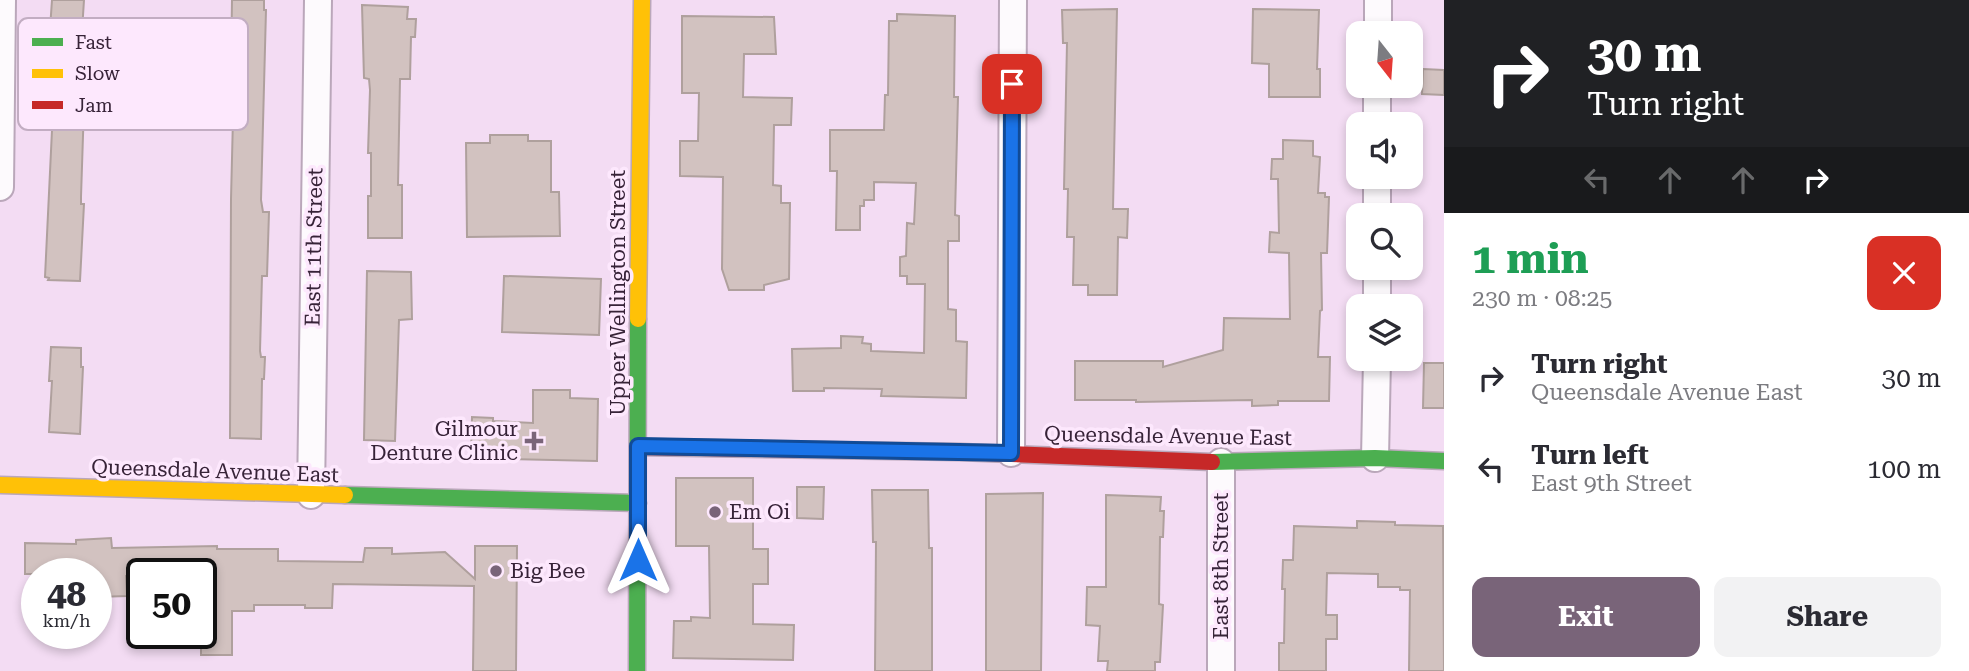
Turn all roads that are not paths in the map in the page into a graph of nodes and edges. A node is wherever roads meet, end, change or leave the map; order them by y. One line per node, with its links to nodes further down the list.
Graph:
1 (2, 0): 7 (street)
2 (318, 0): 15 (street, East 11th Street)
3 (642, 0): 9 (street, Upper Wellington Street)
4 (1013, 0): 10 (street)
5 (1378, 0): 6 (street)
6 (1378, 21)
7 (0, 187)
8 (1377, 371): 11 (street)
9 (638, 446): 10 (street, Queensdale Avenue East); 16 (street, Upper Wellington Street)
10 (1011, 453): 13 (street, Queensdale Avenue East)
11 (1375, 458): 12 (street, Queensdale Avenue East); 13 (street, Queensdale Avenue East)
12 (1444, 461)
13 (1221, 462): 18 (street, East 8th Street)
14 (0, 485): 15 (street, Queensdale Avenue East)
15 (311, 495): 16 (street, Queensdale Avenue East)
16 (638, 503): 17 (street, Upper Wellington Street)
17 (637, 671)
18 (1221, 671)

